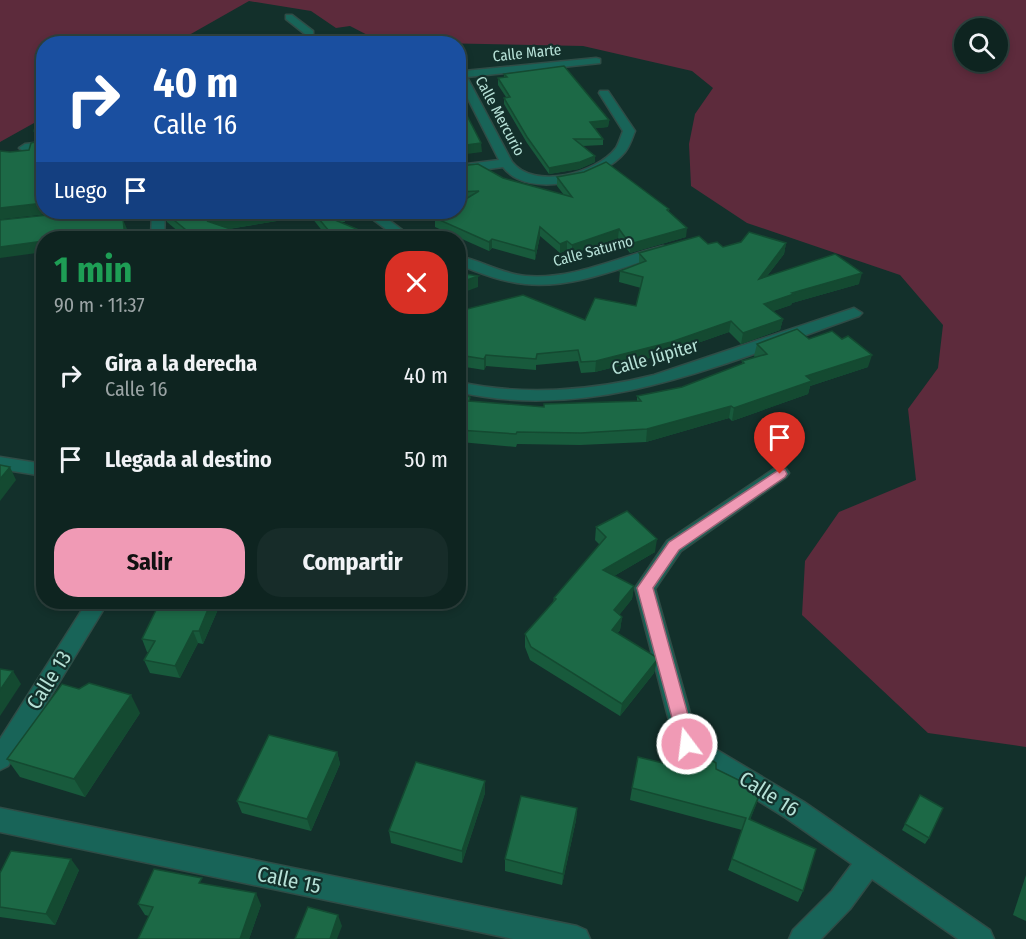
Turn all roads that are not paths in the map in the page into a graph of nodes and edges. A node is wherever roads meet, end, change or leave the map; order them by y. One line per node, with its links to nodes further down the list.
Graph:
1 (289, 17): 2 (street)
2 (309, 36)
3 (596, 61): 4 (street, Calle Marte)
4 (466, 72)
5 (466, 84): 9 (street, Calle Mercurio)
6 (604, 93): 9 (street, Calle Mercurio)
7 (36, 147): 8 (street)
8 (25, 148)
9 (506, 163): 10 (street)
10 (466, 168)
11 (379, 219): 12 (street)
12 (396, 231)
13 (680, 245): 14 (street, Calle Saturno)
14 (466, 263)
15 (855, 313): 16 (street, Calle Júpiter)
16 (466, 389)
17 (0, 463): 18 (street)
18 (36, 469)
19 (780, 474): 23 (street, Calle 16)
20 (94, 609): 21 (street, Calle 13)
21 (0, 759)
22 (0, 820): 24 (street, Calle 15)
23 (870, 861): 25 (street); 26 (street, Calle 16)
24 (577, 939)
25 (802, 939)
26 (981, 939)

